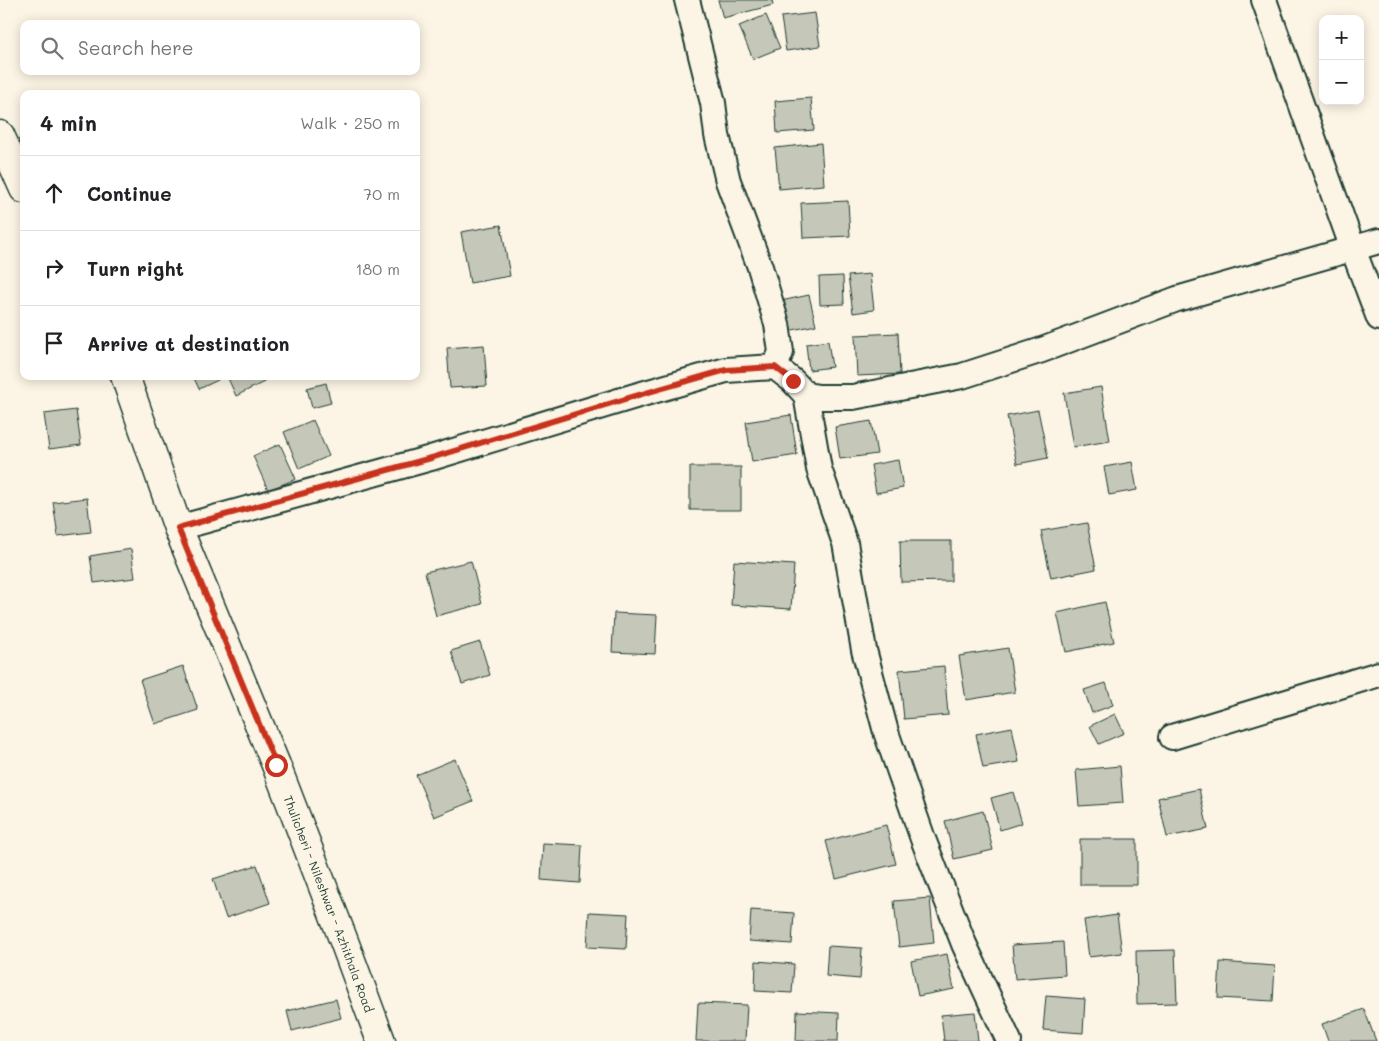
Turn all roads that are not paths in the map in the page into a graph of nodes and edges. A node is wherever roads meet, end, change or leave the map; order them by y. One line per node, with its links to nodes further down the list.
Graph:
1 (687, 0): 8 (street)
2 (1264, 0): 6 (street)
3 (0, 135): 4 (main road)
4 (20, 180)
5 (1379, 241): 6 (street)
6 (1352, 248): 7 (street); 10 (street)
7 (1379, 318)
8 (775, 367): 10 (street); 11 (street)
9 (126, 380): 11 (main road, Thulicheri - Nileshwar - Azhithala Road)
10 (806, 395): 15 (street)
11 (178, 528): 14 (main road, Thulicheri - Nileshwar - Azhithala Road)
12 (1379, 674): 13 (street)
13 (1172, 737)
14 (382, 1041)
15 (1009, 1041)

